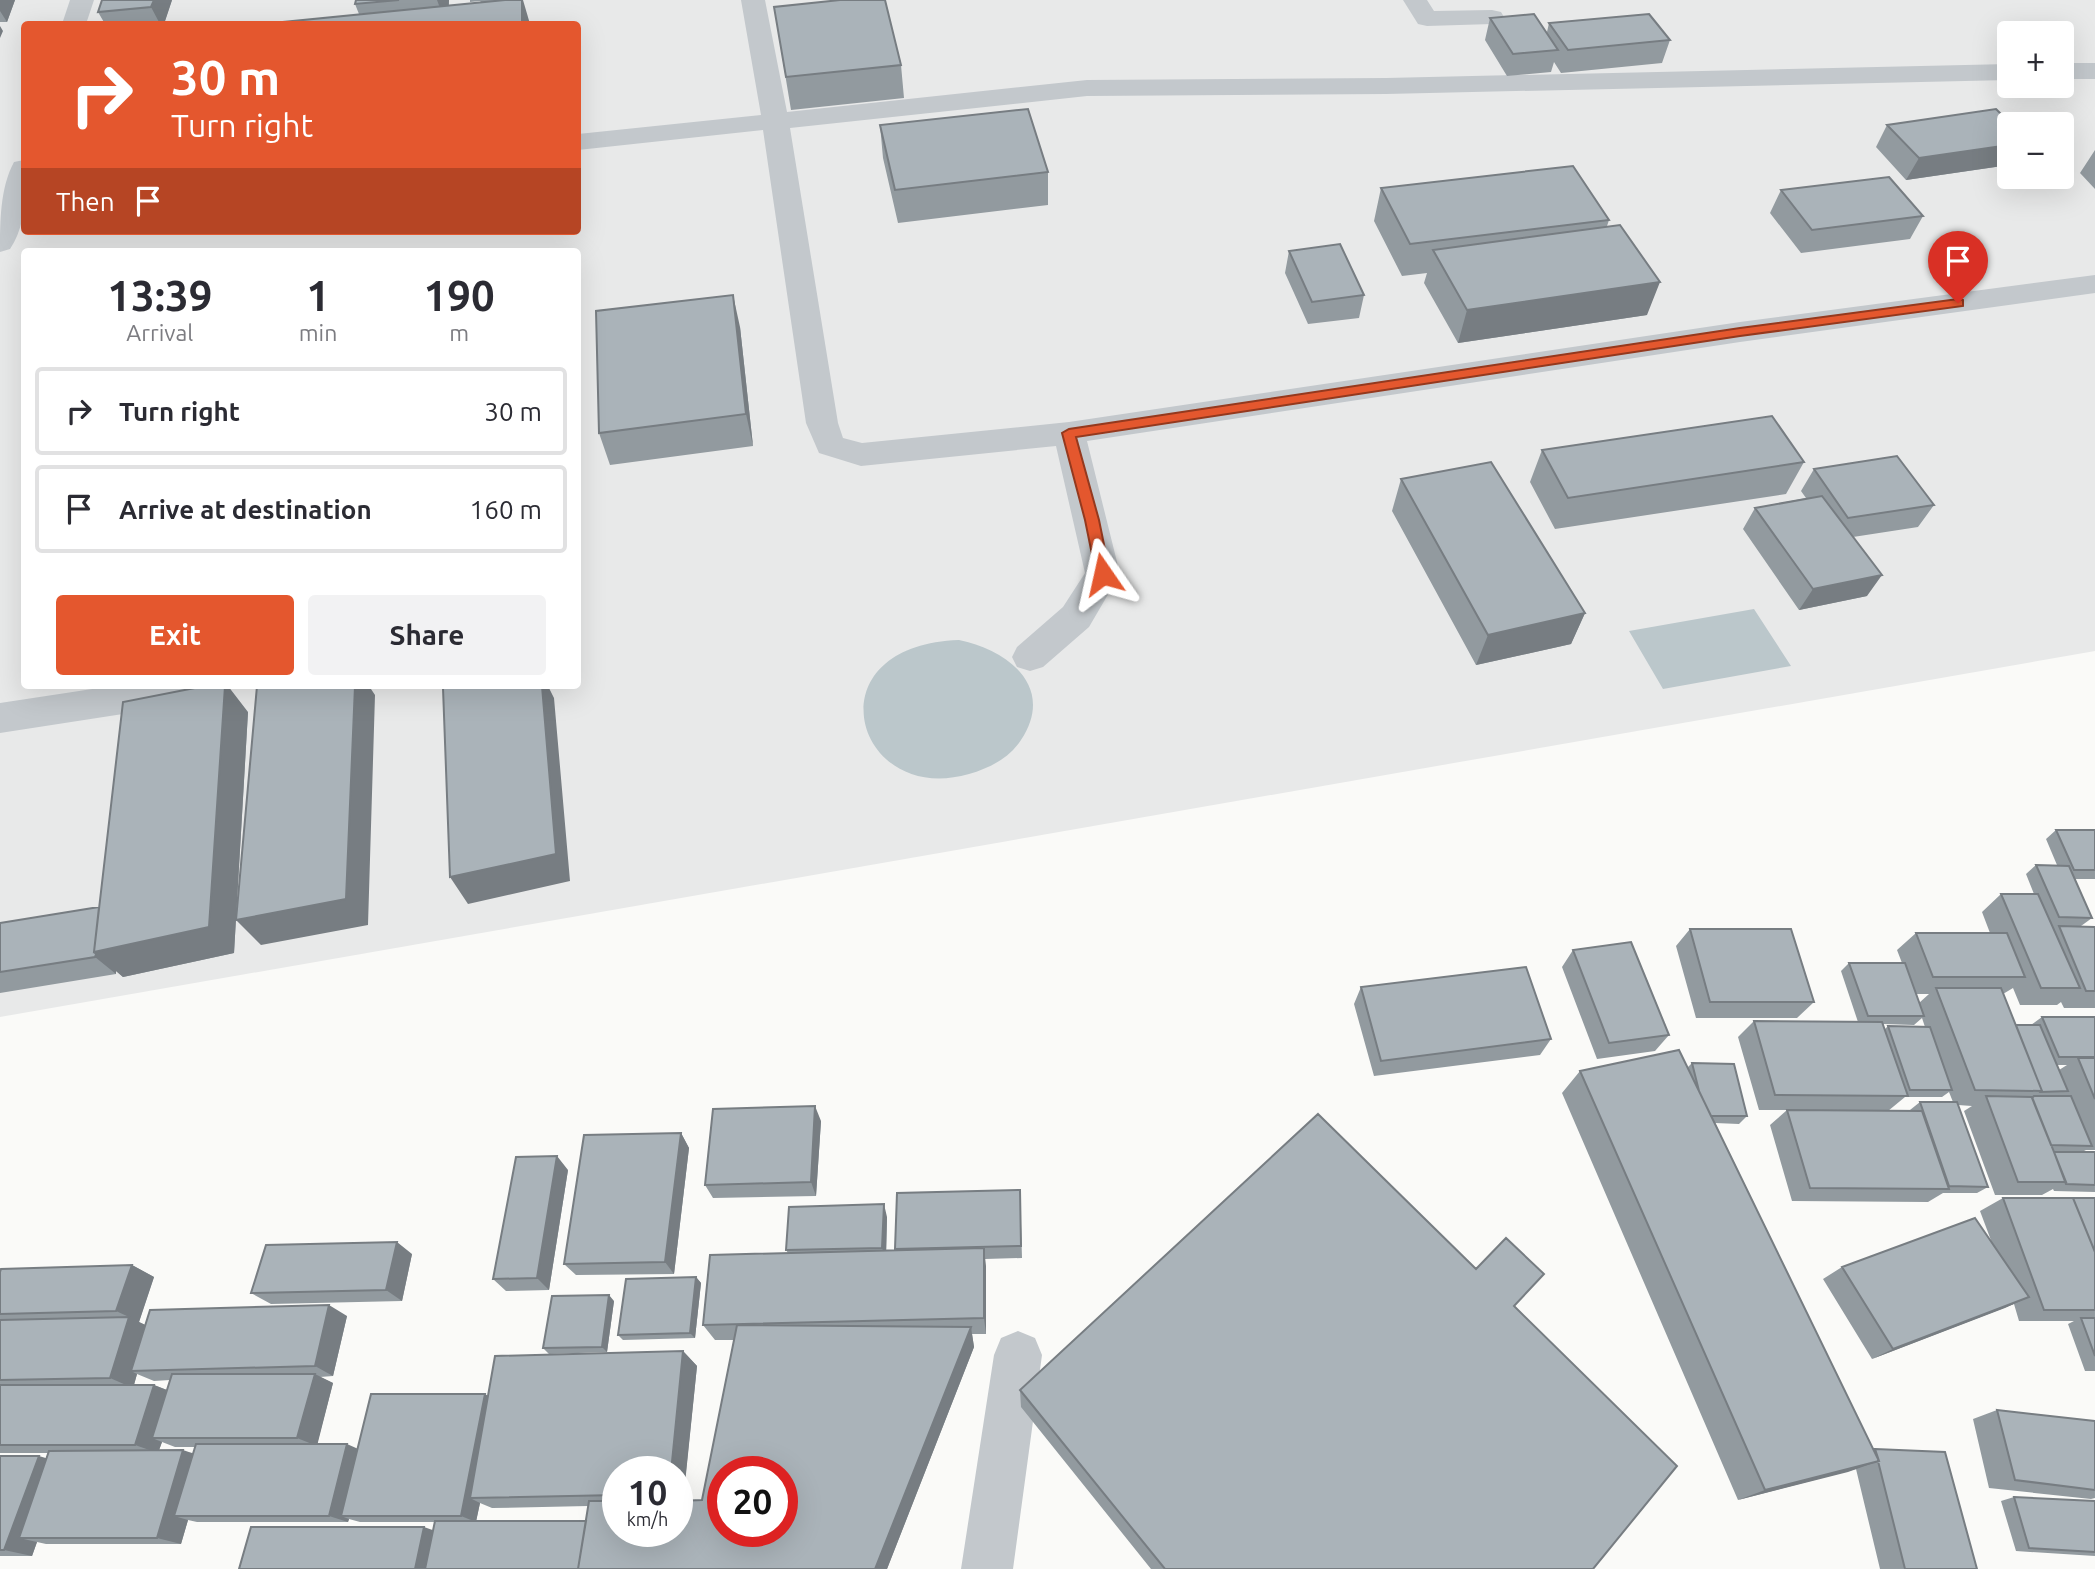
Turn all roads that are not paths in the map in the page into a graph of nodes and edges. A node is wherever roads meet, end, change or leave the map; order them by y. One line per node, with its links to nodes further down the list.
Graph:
1 (82, 0): 5 (lane)
2 (753, 0): 9 (lane)
3 (1415, 0): 4 (lane)
4 (1492, 17)
5 (75, 21)
6 (2074, 71): 7 (lane)
7 (2095, 71)
8 (1997, 72): 9 (lane)
9 (775, 120): 10 (lane); 15 (lane)
10 (581, 142)
11 (21, 188): 12 (lane)
12 (18, 207): 13 (lane)
13 (0, 243)
14 (2095, 285): 15 (lane)
15 (1069, 433): 16 (lane)
16 (1030, 657)
17 (188, 689): 18 (lane)
18 (0, 718)
19 (1018, 1355): 20 (lane)
20 (987, 1569)

